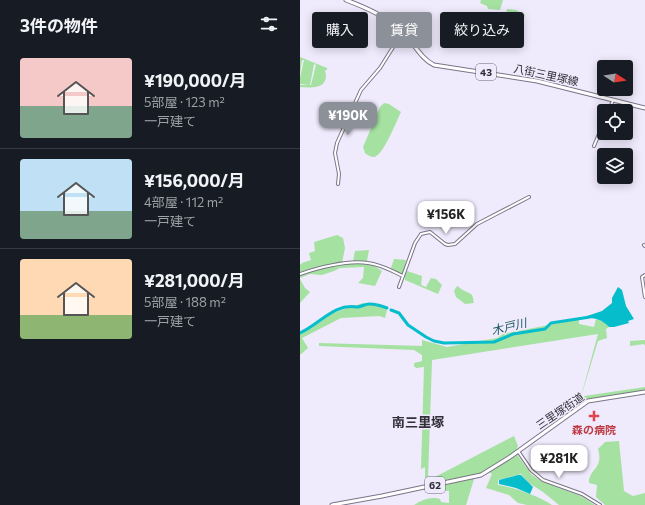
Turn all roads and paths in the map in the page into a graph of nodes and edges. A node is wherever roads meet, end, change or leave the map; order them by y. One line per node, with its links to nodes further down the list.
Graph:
1 (346, 0): 2 (main road, 八街三里塚線 / 43)
2 (376, 14)
3 (393, 48): 10 (street)
4 (415, 48): 5 (main road, 八街三里塚線 / 43)
5 (613, 100): 6 (street); 7 (main road, 八街三里塚線 / 43)
6 (612, 104)
7 (645, 108)
8 (597, 139): 9 (street)
9 (594, 146)
10 (338, 184)
11 (529, 197): 14 (street)
12 (300, 274): 14 (street)
13 (645, 275): 16 (street)
14 (403, 276): 15 (street)
15 (399, 287)
16 (645, 297)
17 (645, 392): 18 (main road, 三里塚街道 / 62)
18 (518, 451): 19 (main road, 三里塚街道 / 62); 20 (street)
19 (332, 505)
20 (600, 505)

